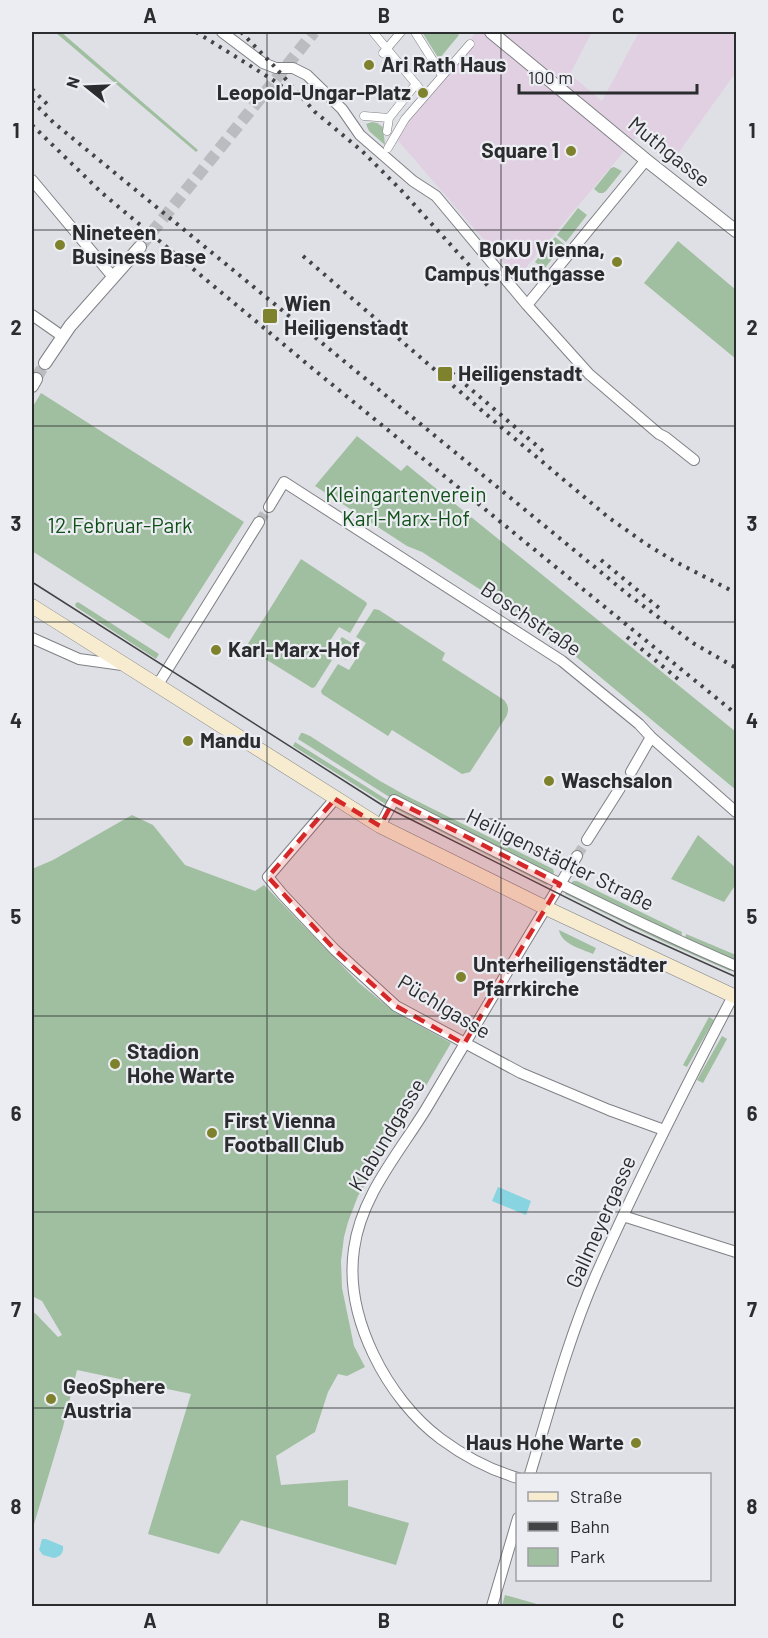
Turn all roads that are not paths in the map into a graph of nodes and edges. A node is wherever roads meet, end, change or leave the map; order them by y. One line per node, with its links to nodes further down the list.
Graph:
1 (222, 32): 20 (street)
2 (374, 32): 7 (street)
3 (401, 32): 7 (street)
4 (415, 32): 8 (street)
5 (491, 32): 15 (street, Muthgasse)
6 (470, 44): 8 (street)
7 (385, 51): 9 (street)
8 (442, 75): 10 (street)
9 (416, 84): 10 (street); 12 (street)
10 (425, 95): 13 (street)
11 (364, 116): 12 (street)
12 (389, 118): 13 (street)
13 (390, 146): 14 (street)
14 (398, 154)
15 (646, 160): 17 (street, Muthgasse); 20 (street)
16 (32, 180): 19 (street)
17 (736, 231)
18 (140, 247): 19 (street)
19 (113, 277): 22 (street)
20 (527, 305): 24 (street)
21 (32, 315): 22 (street)
22 (62, 336): 23 (street)
23 (45, 363)
24 (694, 460)
25 (269, 507): 31 (street, Boschstraße)
26 (259, 522): 30 (street)
27 (32, 606): 29 (main road)
28 (32, 638): 29 (street)
29 (124, 665): 30 (main road)
30 (157, 686): 34 (main road)
31 (651, 737): 32 (street); 35 (street, Boschstraße)
32 (631, 772)
33 (620, 788): 37 (street)
34 (335, 799): 36 (main road); 43 (street, Püchlgasse)
35 (736, 812)
36 (380, 826): 39 (street, Heiligenstädter Straße); 40 (main road)
37 (587, 840)
38 (578, 856): 39 (street, Klabundgasse)
39 (560, 884): 40 (street, Klabundgasse); 41 (street, Heiligenstädter Straße)
40 (546, 908): 42 (main road); 43 (street, Klabundgasse)
41 (736, 966)
42 (735, 996): 44 (street, Gallmeyergasse)
43 (464, 1044): 44 (street, Püchlgasse); 48 (street, Klabundgasse)
44 (664, 1130): 45 (street, Gallmeyergasse)
45 (623, 1216): 46 (street); 47 (street, Gallmeyergasse)
46 (736, 1252)
47 (530, 1473)
48 (516, 1477)
49 (516, 1525): 50 (street)
50 (492, 1606)

